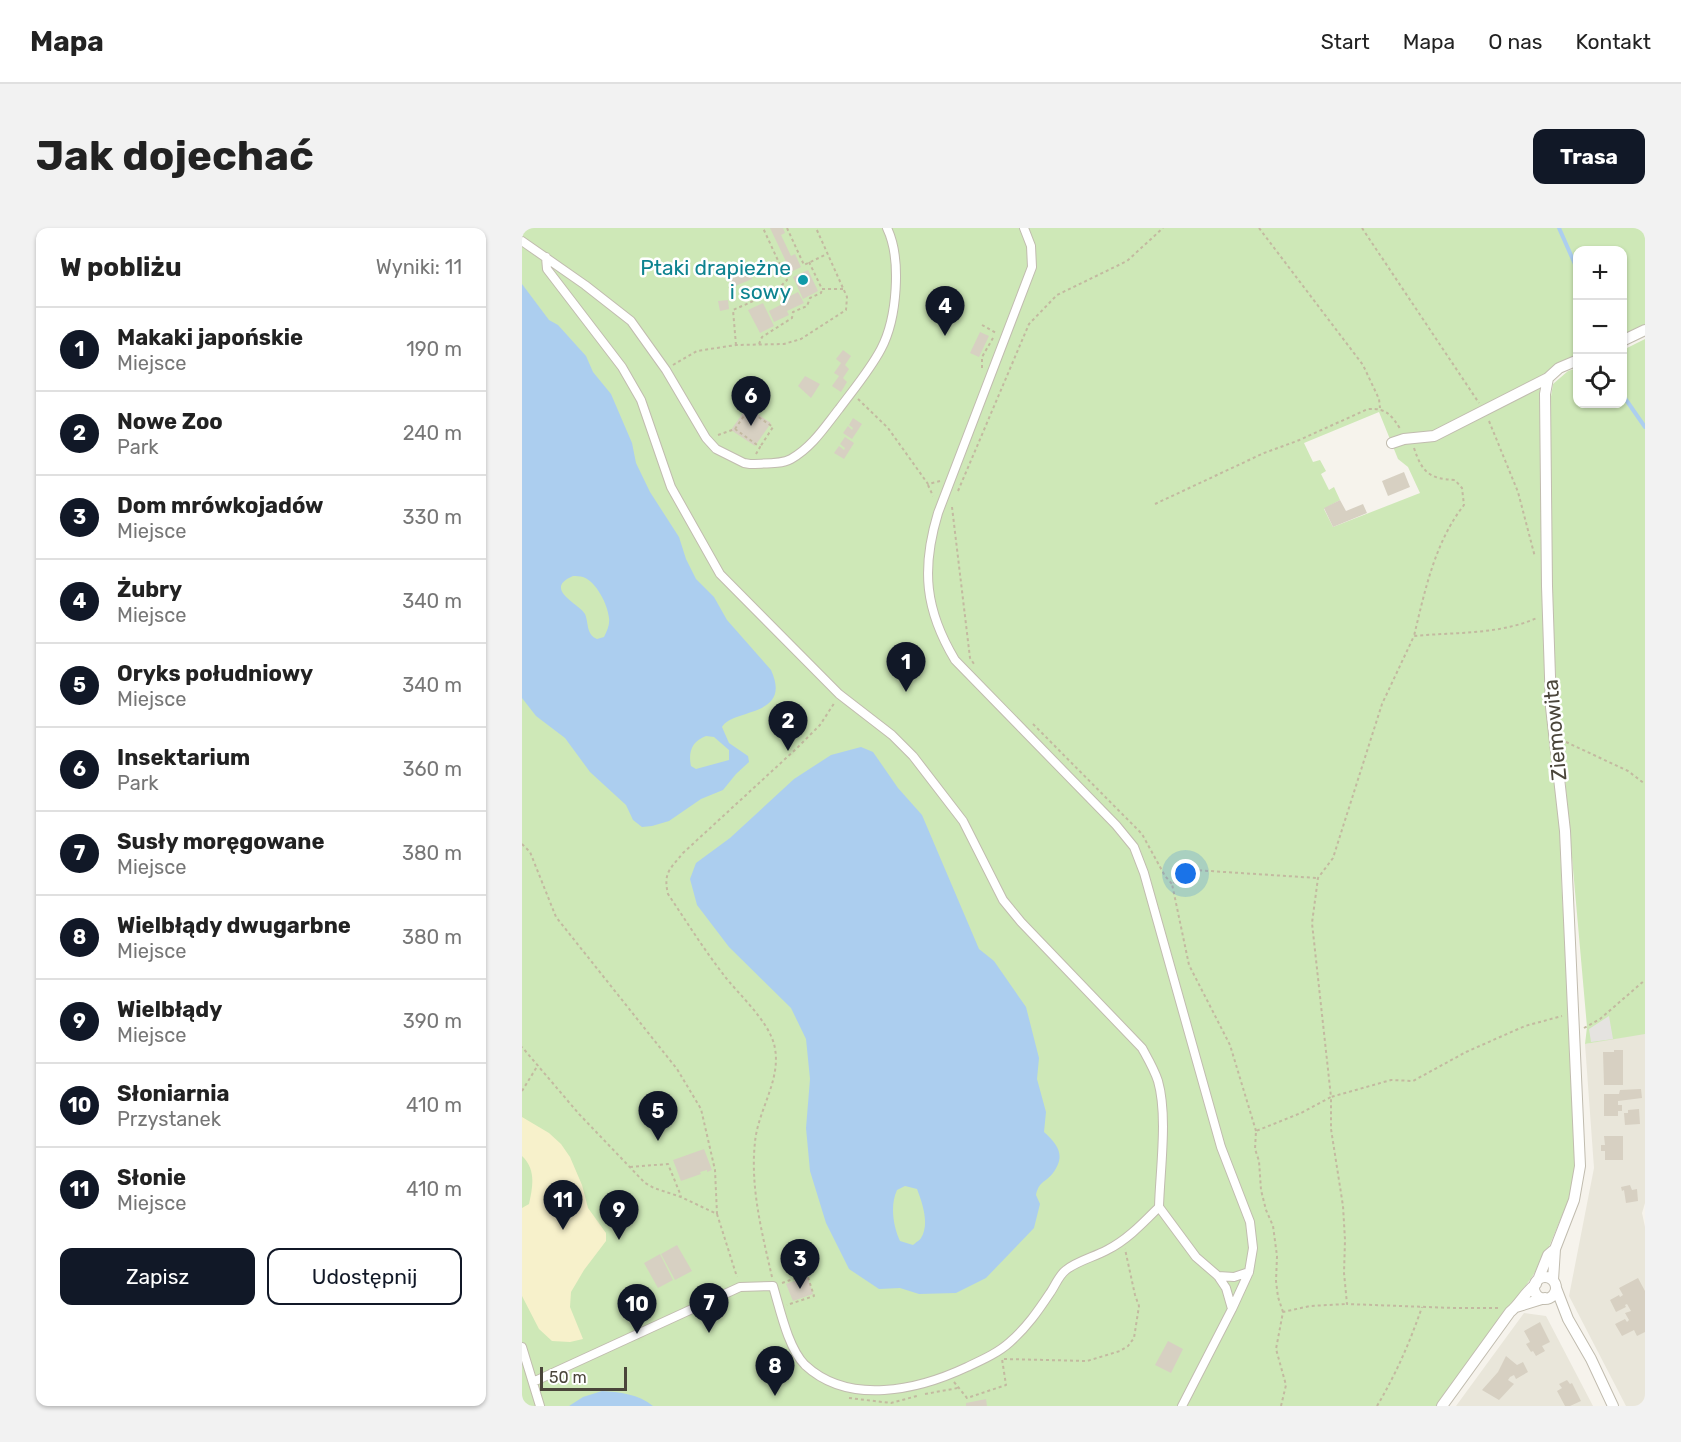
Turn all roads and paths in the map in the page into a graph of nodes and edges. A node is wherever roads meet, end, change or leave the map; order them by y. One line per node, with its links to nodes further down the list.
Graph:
1 (763, 228): 20 (path)
2 (787, 228): 12 (path)
3 (816, 228): 10 (path)
4 (887, 228): 24 (street)
5 (1024, 228): 17 (street)
6 (1163, 228): 34 (path)
7 (1259, 228): 25 (path)
8 (1362, 228): 26 (path)
9 (522, 241): 11 (street)
10 (827, 254): 12 (path); 14 (path)
11 (546, 257): 22 (street); 41 (street)
12 (809, 262): 13 (path)
13 (822, 289): 14 (path); 19 (path)
14 (843, 289): 19 (path)
15 (982, 325): 17 (path)
16 (1645, 330): 18 (street)
17 (1006, 336): 33 (street)
18 (1627, 339)
19 (759, 344): 20 (path)
20 (736, 345): 22 (path)
21 (1573, 362): 23 (street)
22 (666, 370): 28 (street)
23 (1548, 378): 26 (street); 38 (street, Ziemowita)
24 (851, 393): 32 (street); 33 (path)
25 (1380, 408): 29 (path); 36 (path)
26 (1484, 410): 29 (street); 37 (path)
27 (735, 429): 28 (path); 31 (path); 31 (path)
28 (706, 438): 32 (street)
29 (1407, 439): 30 (street); 39 (path)
30 (1392, 443)
31 (760, 447): 32 (path)
32 (750, 464)
33 (952, 478): 62 (street)
34 (957, 494)
35 (952, 504): 40 (path)
36 (1155, 504)
37 (1536, 564)
38 (1548, 613): 39 (path); 43 (street, Ziemowita)
39 (1414, 636): 46 (path)
40 (975, 666)
41 (839, 694): 58 (street); 66 (path)
42 (1025, 717): 47 (path)
43 (1554, 737): 44 (path); 49 (street, Ziemowita)
44 (1645, 784)
45 (522, 844): 59 (path)
46 (1317, 878): 47 (path); 54 (path)
47 (1172, 884): 55 (path)
48 (1645, 980): 50 (path)
49 (1574, 1014): 50 (street, Ziemowita); 54 (path)
50 (1575, 1034): 61 (street, Ziemowita)
51 (522, 1047): 52 (path)
52 (538, 1065): 53 (path); 56 (path)
53 (522, 1092)
54 (1331, 1097): 55 (path); 69 (path)
55 (1256, 1131): 74 (path)
56 (630, 1167): 57 (path); 57 (path)
57 (681, 1197): 59 (path)
58 (1159, 1207): 60 (street); 63 (street)
59 (717, 1214): 67 (path)
60 (1124, 1239): 77 (street); 77 (path)
61 (1555, 1249): 64 (street, Ziemowita); 65 (street, Ziemowita)
62 (1249, 1272): 63 (street); 73 (street)
63 (1218, 1276): 73 (street)
64 (1537, 1282): 65 (street); 68 (street); 72 (street, Ziemowita)
65 (1555, 1284): 68 (street); 75 (street)
66 (773, 1286): 67 (street); 70 (street); 70 (path)
67 (740, 1287): 79 (street)
68 (1547, 1298): 72 (street); 75 (street)
69 (1347, 1304): 71 (path); 74 (path)
70 (780, 1307): 78 (street)
71 (1422, 1307): 72 (path); 83 (path)
72 (1516, 1307): 84 (street, Ziemowita)
73 (1232, 1309): 81 (street)
74 (1284, 1312): 82 (path)
75 (1568, 1319): 85 (street)
76 (522, 1347): 79 (street)
77 (1001, 1355): 78 (street); 78 (path)
78 (949, 1375)
79 (533, 1382): 80 (street)
80 (540, 1406)
81 (1182, 1406)
82 (1281, 1406)
83 (1377, 1406)
84 (1442, 1406)
85 (1613, 1406)

